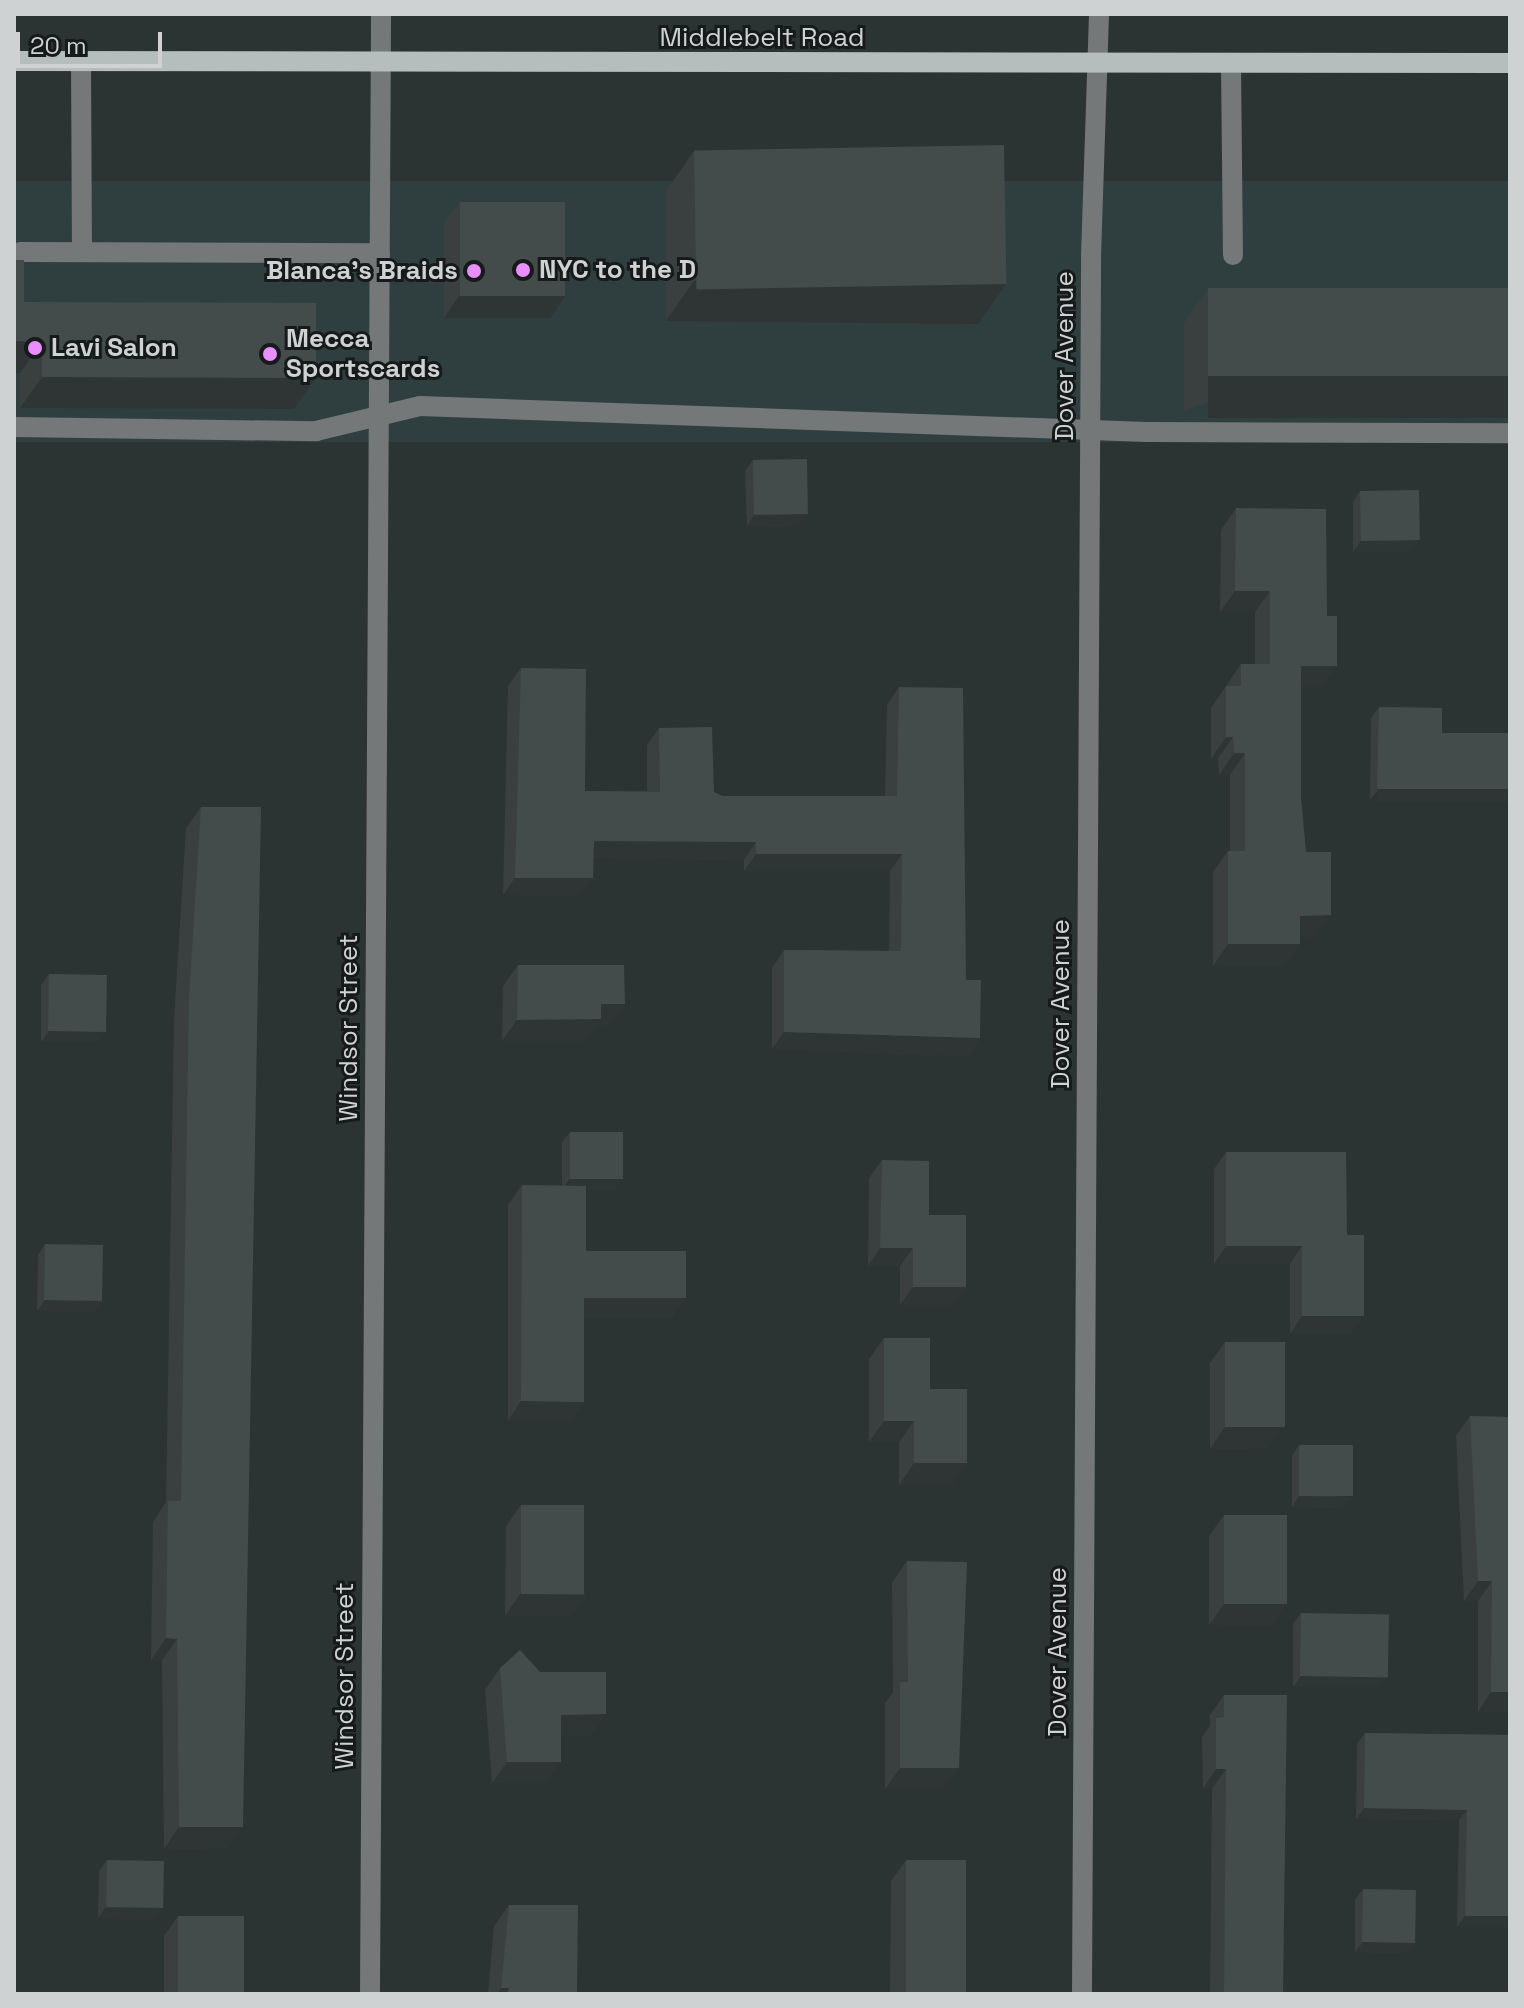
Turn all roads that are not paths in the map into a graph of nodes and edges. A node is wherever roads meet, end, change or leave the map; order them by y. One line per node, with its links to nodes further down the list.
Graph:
1 (381, 14): 5 (street, Windsor Street)
2 (1099, 14): 7 (street, Dover Avenue)
3 (14, 61): 4 (main road, Middlebelt Road)
4 (81, 62): 5 (main road, Middlebelt Road); 10 (street)
5 (381, 63): 7 (main road, Middlebelt Road); 11 (street, Windsor Street)
6 (1510, 63): 8 (main road, Middlebelt Road)
7 (1099, 65): 8 (main road, Middlebelt Road); 15 (street, Dover Avenue)
8 (1231, 65): 12 (street)
9 (20, 252): 10 (street)
10 (82, 252): 11 (street)
11 (380, 253): 13 (street, Windsor Street)
12 (1233, 255)
13 (379, 417): 14 (street); 15 (street); 17 (street, Windsor Street)
14 (14, 427)
15 (1091, 430): 16 (street); 18 (street, Dover Avenue)
16 (1510, 433)
17 (370, 1994)
18 (1082, 1994)

